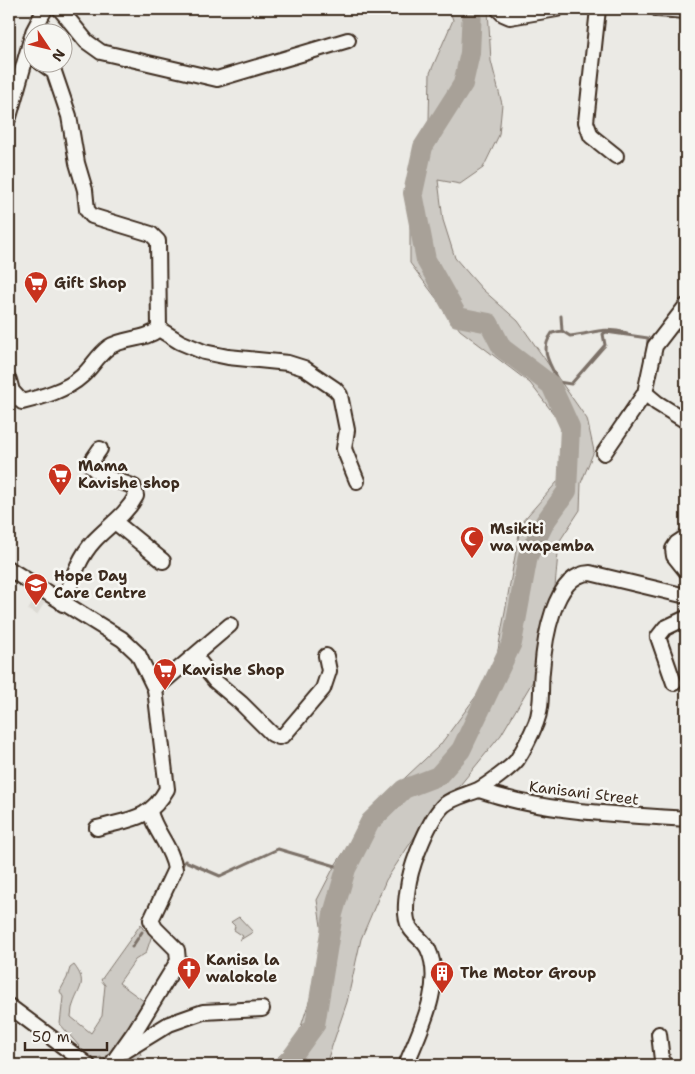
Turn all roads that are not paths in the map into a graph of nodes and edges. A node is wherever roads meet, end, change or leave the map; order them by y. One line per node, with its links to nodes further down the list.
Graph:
1 (45, 9): 8 (street)
2 (60, 9): 9 (street)
3 (498, 9): 4 (street)
4 (557, 9)
5 (598, 9): 13 (street)
6 (658, 9): 7 (street)
7 (686, 11)
8 (39, 22)
9 (348, 40)
10 (25, 72): 12 (street)
11 (54, 72): 15 (street)
12 (9, 116)
13 (616, 156)
14 (686, 306): 17 (street)
15 (159, 329): 16 (street); 21 (street)
16 (9, 380)
17 (644, 393): 18 (street); 20 (street)
18 (686, 421)
19 (100, 449): 22 (street)
20 (604, 453)
21 (357, 481)
22 (115, 522): 24 (street); 28 (street)
23 (686, 537): 26 (street)
24 (163, 561)
25 (9, 570): 28 (street)
26 (686, 571)
27 (686, 596): 35 (street)
28 (63, 604): 34 (street)
29 (686, 618): 33 (street)
30 (230, 625): 31 (street)
31 (195, 656): 32 (street); 34 (street)
32 (326, 656)
33 (674, 684)
34 (155, 689): 36 (street)
35 (479, 790): 37 (street, Kanisani Street); 45 (street)
36 (150, 812): 38 (street); 42 (street)
37 (686, 819)
38 (97, 828)
39 (9, 1006): 43 (street)
40 (262, 1009): 42 (street)
41 (659, 1034): 46 (street)
42 (120, 1054): 44 (street)
43 (88, 1065)
44 (110, 1065)
45 (406, 1065)
46 (660, 1065)

